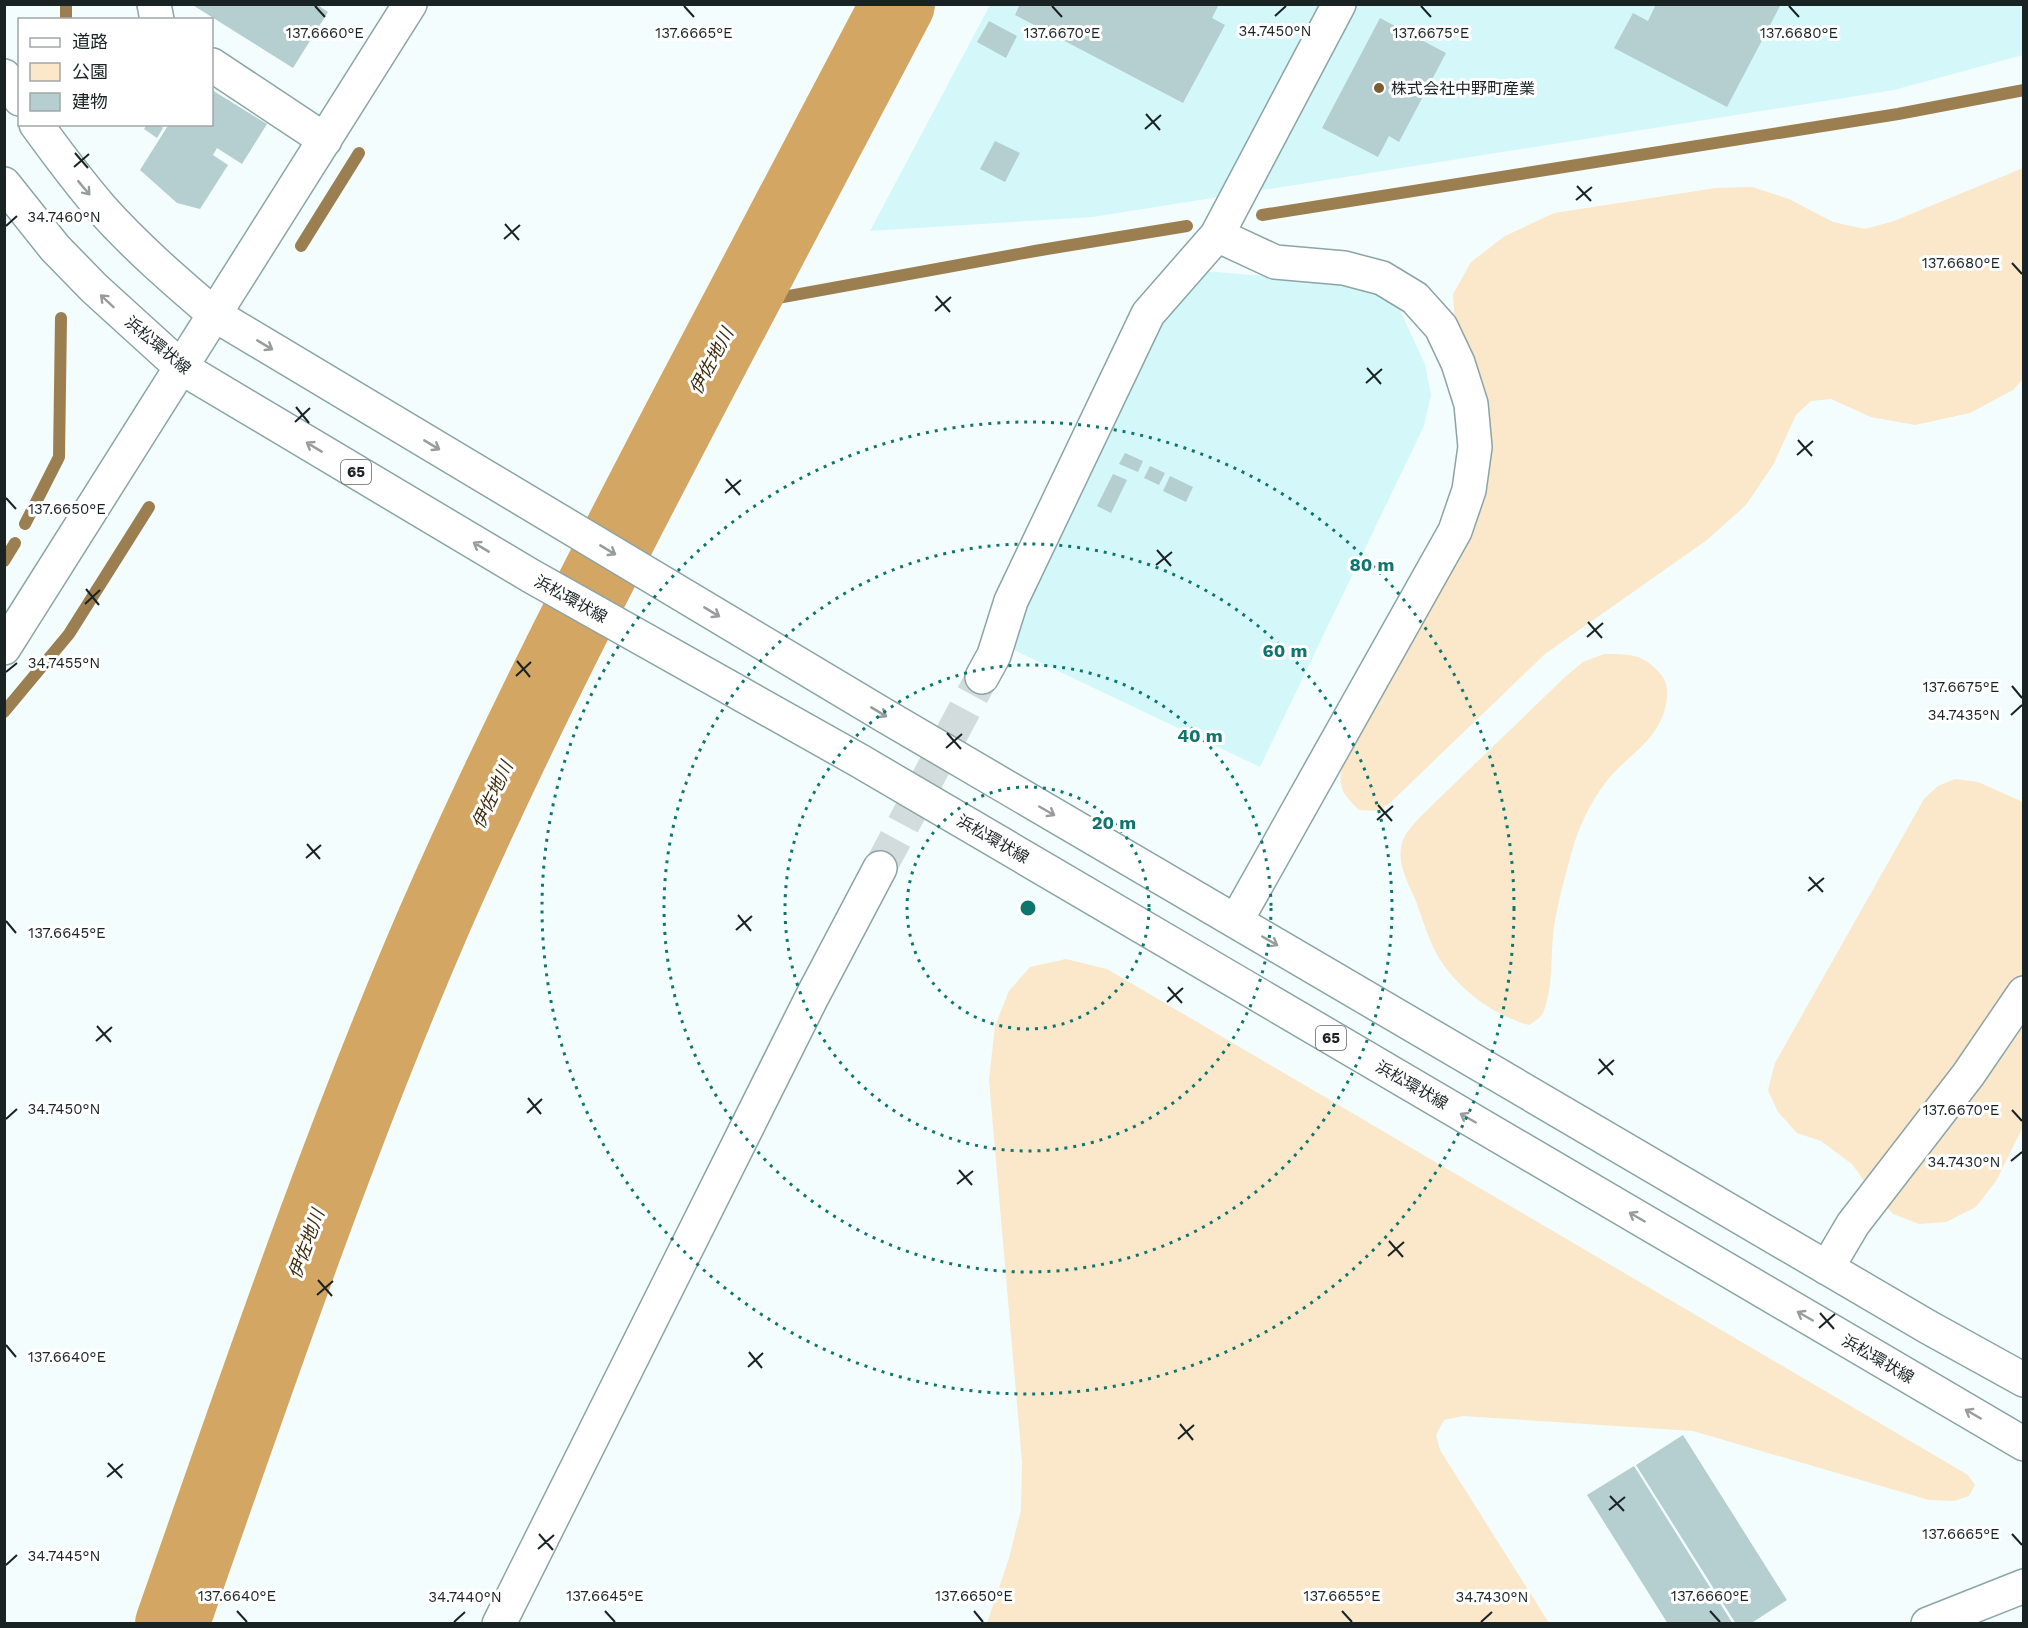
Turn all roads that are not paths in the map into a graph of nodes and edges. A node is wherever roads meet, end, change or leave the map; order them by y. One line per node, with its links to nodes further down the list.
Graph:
1 (410, 4): 7 (main road)
2 (1339, 4): 9 (main road)
3 (213, 66): 7 (main road)
4 (4, 76): 5 (main road)
5 (18, 96)
6 (37, 126): 10 (main road, one-way to 10)
7 (325, 140): 10 (main road)
8 (4, 184): 11 (main road, 浜松環状線 / 65, one-way to 8)
9 (1217, 235): 13 (main road); 15 (main road)
10 (214, 315): 11 (main road); 15 (main road, one-way to 15)
11 (182, 368): 12 (main road); 19 (main road, 浜松環状線 / 65, one-way to 11)
12 (6, 644)
13 (982, 677)
14 (880, 868): 21 (main road)
15 (1236, 921): 17 (main road, one-way to 17)
16 (2024, 993): 17 (main road)
17 (1827, 1268): 18 (main road)
18 (2024, 1380)
19 (2024, 1444)
20 (2024, 1586): 22 (main road)
21 (500, 1623)
22 (1928, 1623)

